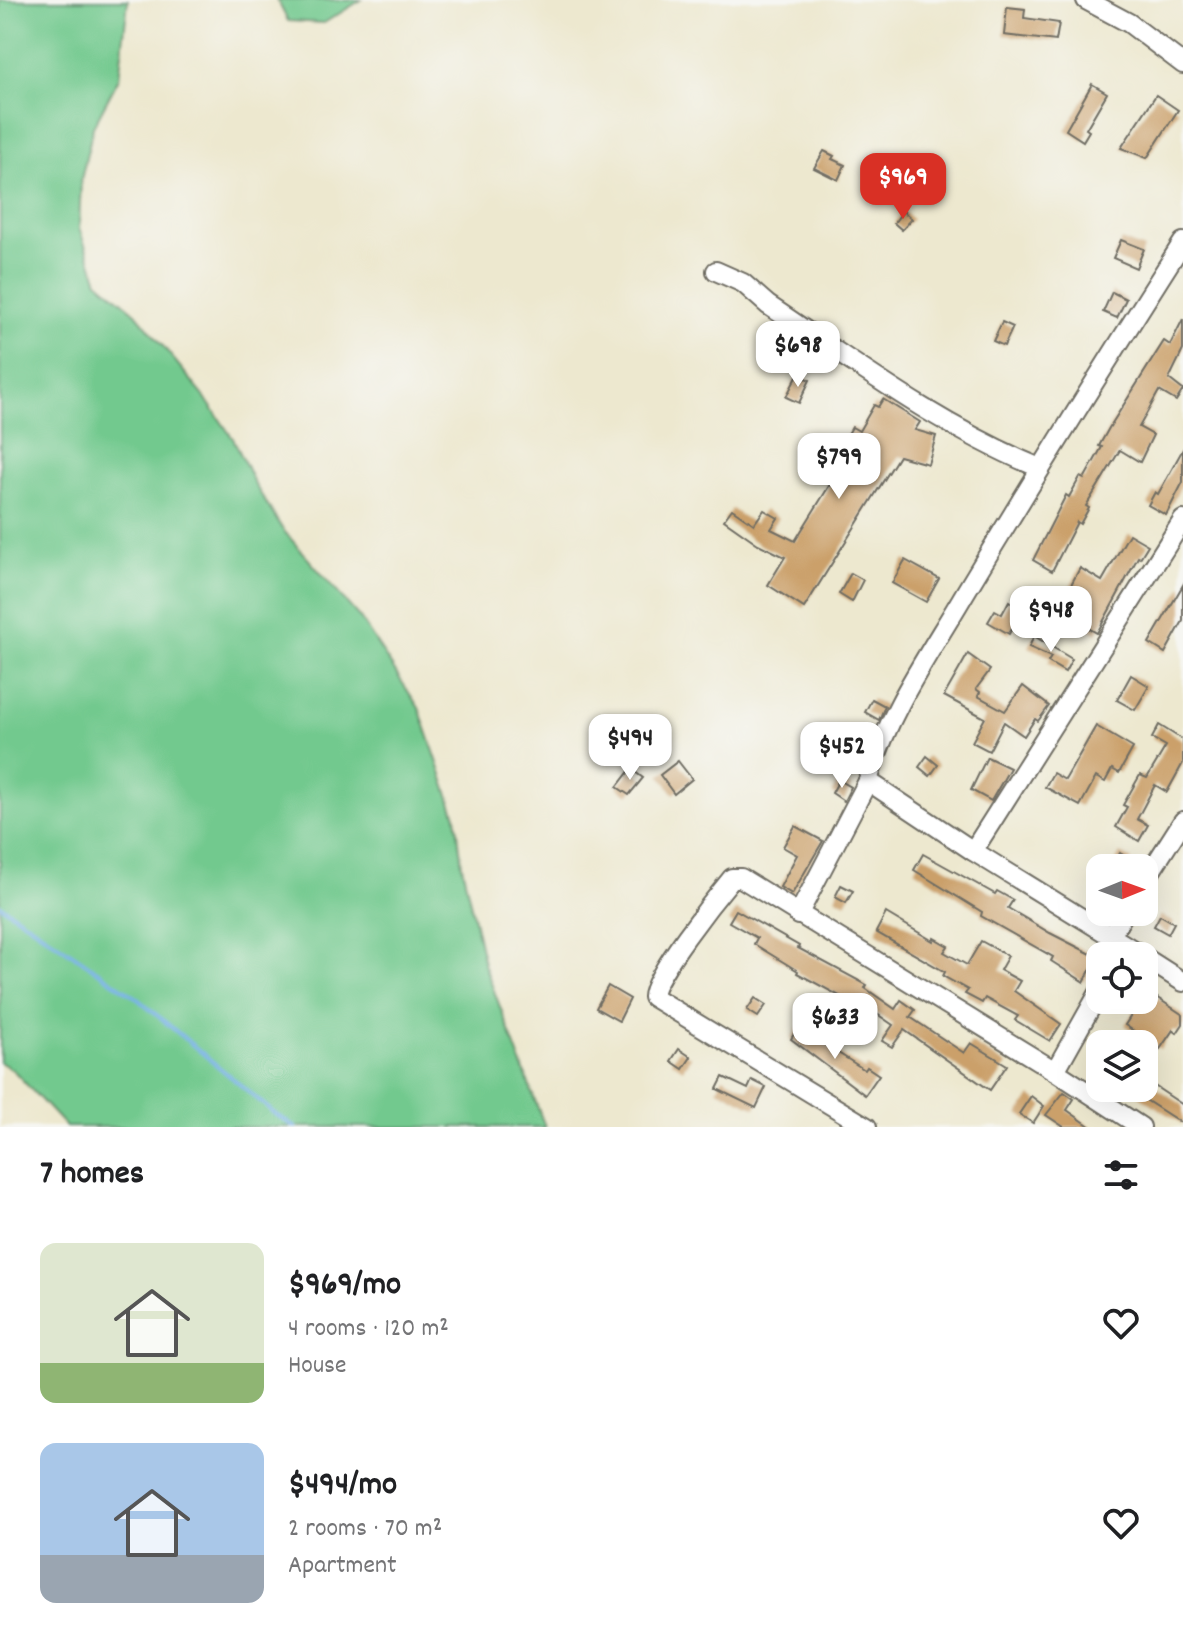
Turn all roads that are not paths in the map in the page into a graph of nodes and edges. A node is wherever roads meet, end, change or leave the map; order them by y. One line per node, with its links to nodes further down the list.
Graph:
1 (1086, 0): 2 (street)
2 (1183, 64)
3 (1183, 242): 5 (street)
4 (716, 271): 5 (street)
5 (1040, 468): 7 (street)
6 (1183, 520): 9 (street)
7 (868, 781): 9 (street); 11 (street)
8 (1182, 823): 10 (street)
9 (973, 851): 12 (street)
10 (1158, 860)
11 (798, 915): 16 (street); 17 (street)
12 (1114, 942)
13 (1158, 965): 14 (street)
14 (1183, 982)
15 (1087, 1014): 16 (street)
16 (1055, 1071): 18 (street)
17 (867, 1127)
18 (1141, 1127)

